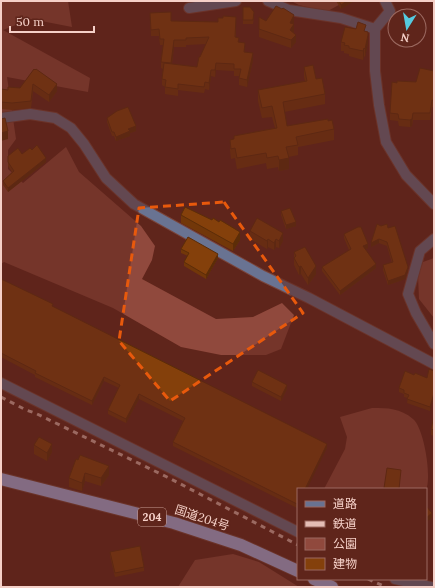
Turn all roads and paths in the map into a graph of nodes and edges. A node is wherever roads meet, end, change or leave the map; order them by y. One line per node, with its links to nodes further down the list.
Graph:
1 (236, 1): 4 (street)
2 (268, 1): 5 (street)
3 (385, 1): 5 (street)
4 (189, 8)
5 (375, 29): 7 (street)
6 (1, 118): 10 (street)
7 (434, 204)
8 (434, 239): 9 (street)
9 (434, 344)
10 (434, 364)
11 (1, 383): 13 (street)
12 (1, 479): 14 (highway, 国道204号 / 204)
13 (297, 531)
14 (297, 572)
15 (316, 580): 17 (highway)
16 (400, 580): 18 (street)
17 (332, 587)
18 (431, 587)

